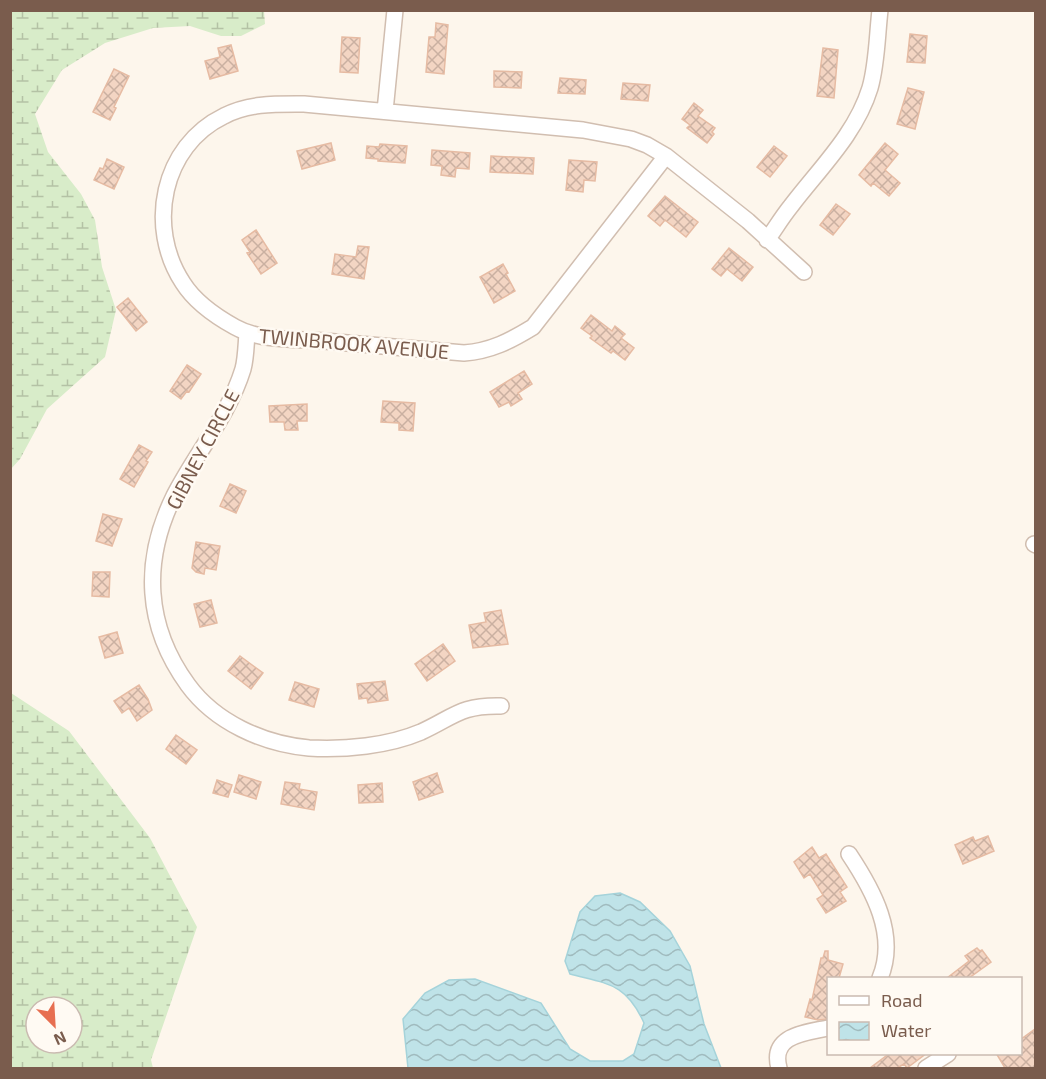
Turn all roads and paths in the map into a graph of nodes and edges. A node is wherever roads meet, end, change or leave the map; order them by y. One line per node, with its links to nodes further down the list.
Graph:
1 (395, 10): 3 (street)
2 (880, 10): 5 (street)
3 (385, 111): 4 (street, TWINBROOK AVENUE); 7 (street, TWINBROOK AVENUE)
4 (666, 156): 5 (street, TWINBROOK AVENUE); 7 (street, TWINBROOK AVENUE)
5 (767, 240): 6 (street, TWINBROOK AVENUE)
6 (804, 272)
7 (248, 333): 8 (street, GIBNEY CIRCLE)
8 (501, 706)
9 (849, 854): 10 (street)
10 (880, 977)
11 (827, 1028): 13 (street)
12 (945, 1055): 14 (street)
13 (779, 1068)
14 (926, 1068)

